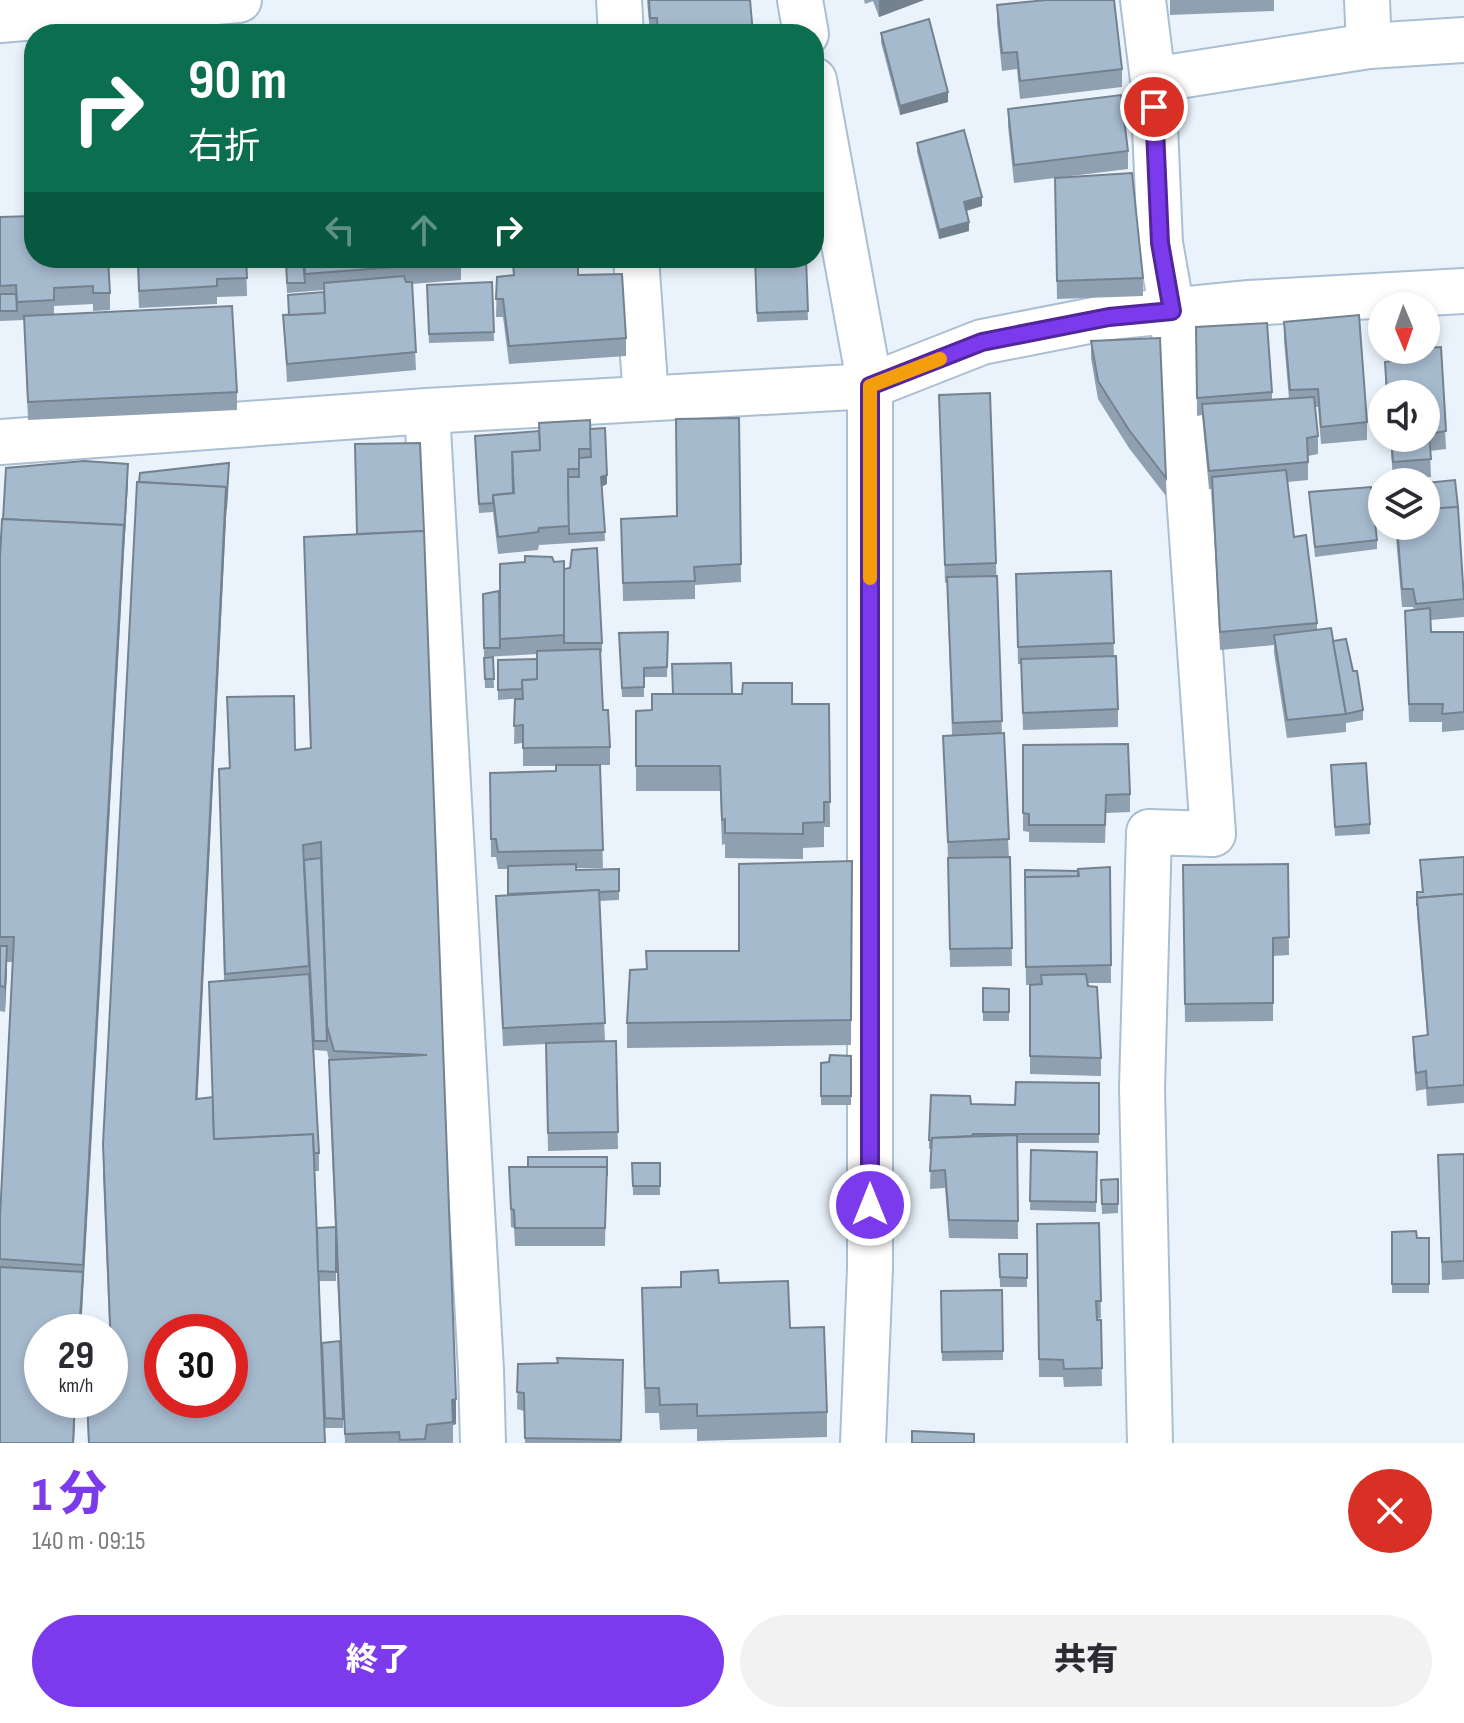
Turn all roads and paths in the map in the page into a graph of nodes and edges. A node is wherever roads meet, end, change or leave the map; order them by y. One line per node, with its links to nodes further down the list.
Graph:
1 (239, 0): 6 (street)
2 (619, 0): 7 (street)
3 (800, 0): 8 (street)
4 (1143, 0): 11 (street)
5 (1367, 0): 10 (street)
6 (0, 20)
7 (620, 24)
8 (804, 24)
9 (1464, 40): 10 (street)
10 (1369, 46): 11 (street)
11 (1153, 80): 15 (street)
12 (824, 135): 16 (street)
13 (637, 268): 17 (street)
14 (1464, 291): 15 (street)
15 (1172, 311): 16 (street); 22 (street)
16 (870, 386): 17 (street); 21 (street)
17 (646, 398): 18 (street)
18 (427, 411): 19 (street); 20 (street)
19 (0, 442)
20 (483, 1443)
21 (863, 1443)
22 (1150, 1443)

